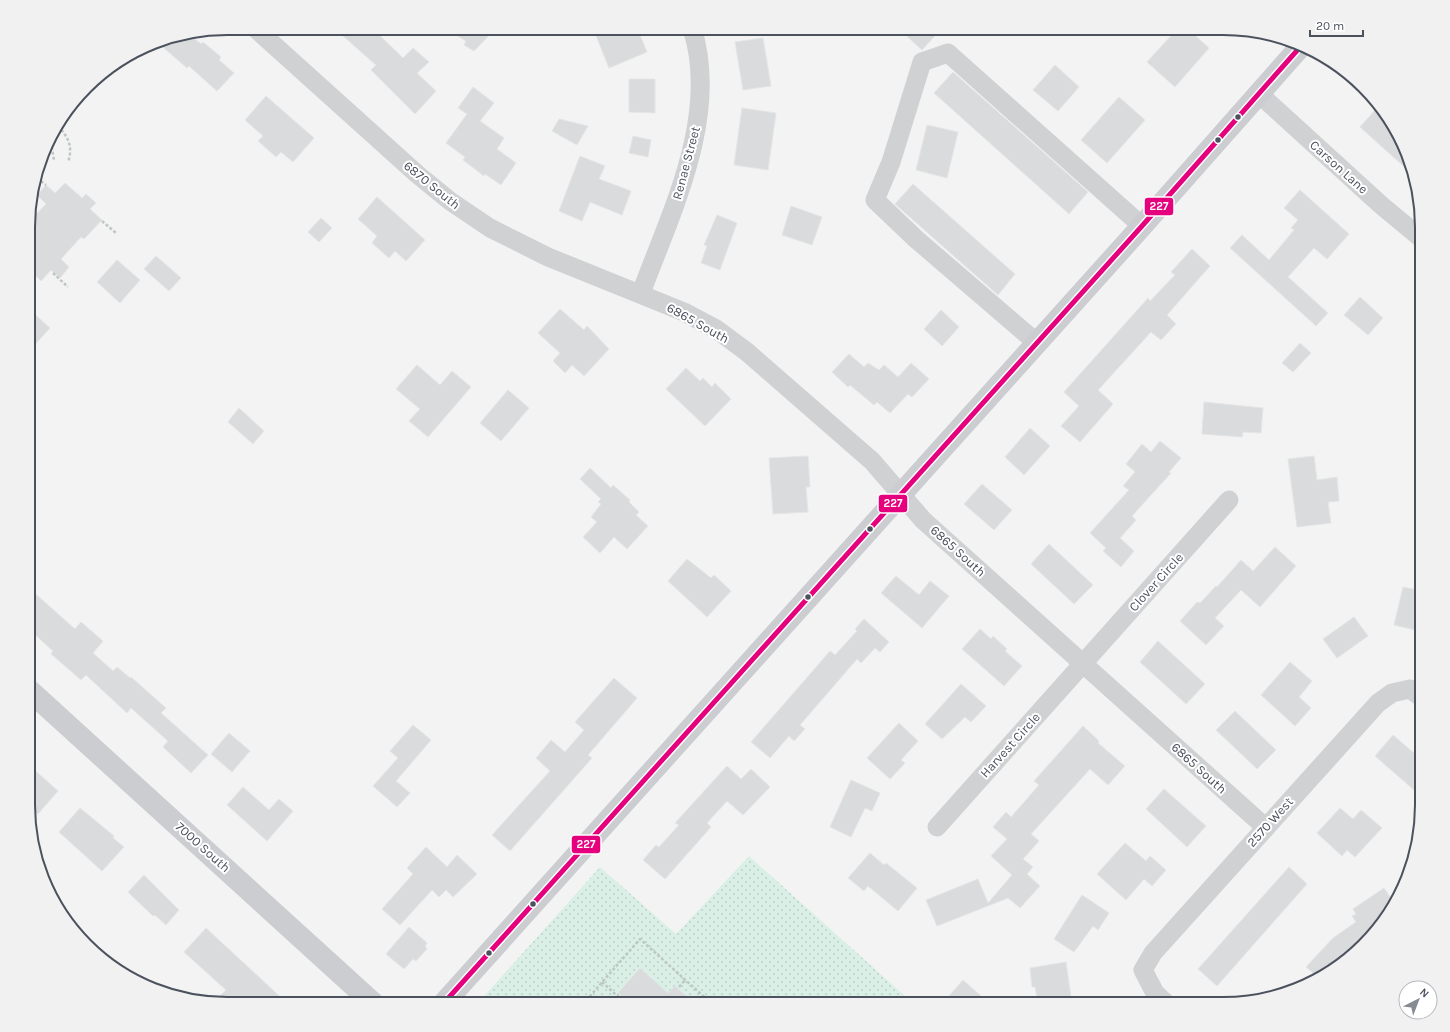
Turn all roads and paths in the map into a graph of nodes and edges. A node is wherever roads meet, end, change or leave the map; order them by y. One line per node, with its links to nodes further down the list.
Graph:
1 (263, 35): 17 (street, 6870 South)
2 (694, 35): 17 (street, Renae Street)
3 (1297, 50): 4 (main road)
4 (1258, 93): 12 (main road); 14 (street, Carson Lane)
5 (62, 130): 8 (path)
6 (52, 149): 7 (path)
7 (54, 160)
8 (68, 162)
9 (41, 181): 10 (path)
10 (46, 185)
11 (102, 221): 13 (path)
12 (1142, 226): 18 (main road); 18 (street)
13 (116, 233)
14 (1415, 233)
15 (53, 273): 16 (path)
16 (68, 287)
17 (641, 293): 19 (street, 6865 South)
18 (1036, 342): 19 (main road)
19 (902, 494): 21 (street, 6865 South); 30 (main road)
20 (1229, 500): 21 (street, Clover Circle)
21 (1083, 664): 24 (street, Harvest Circle); 25 (street, 6865 South)
22 (1415, 694): 25 (street, 2570 West)
23 (35, 696): 29 (main road, 7000 South)
24 (937, 827)
25 (1265, 827): 34 (street, 2570 West)
26 (685, 980): 27 (path); 28 (path); 33 (path)
27 (602, 982): 31 (path); 32 (path)
28 (679, 987)
29 (366, 997)
30 (449, 997)
31 (589, 997)
32 (618, 997)
33 (704, 997)
34 (1159, 997)

